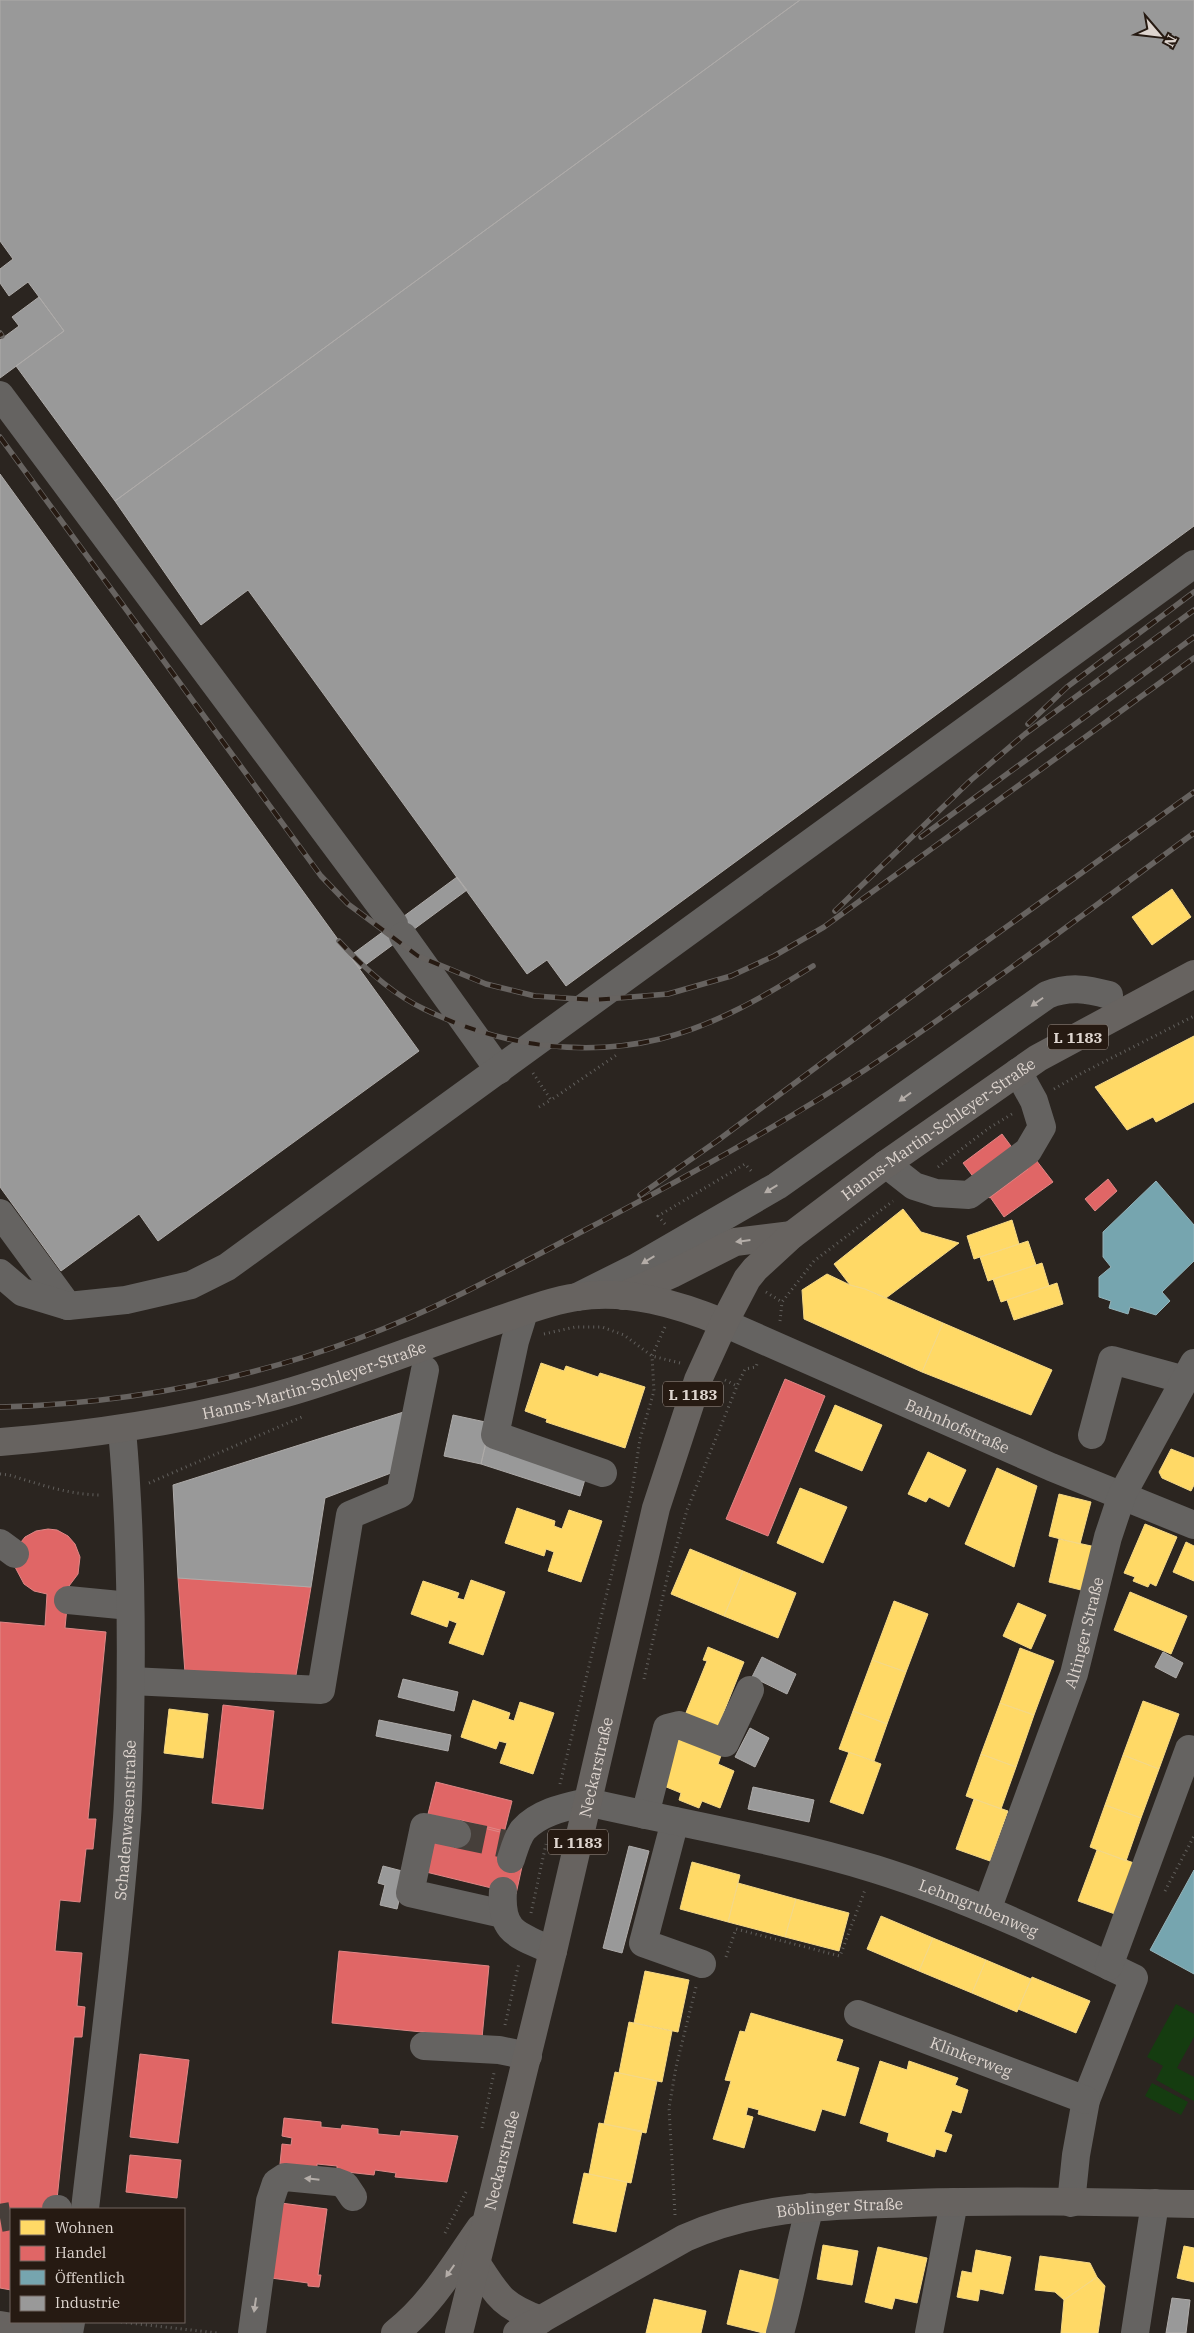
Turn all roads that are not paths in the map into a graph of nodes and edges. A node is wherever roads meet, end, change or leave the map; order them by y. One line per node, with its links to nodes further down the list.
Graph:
1 (0, 395): 5 (street)
2 (1194, 564): 5 (street)
3 (1194, 974): 6 (main road, Hanns-Martin-Schleyer-Straße / L 1183)
4 (1109, 995): 12 (street, one-way to 12)
5 (508, 1063): 13 (street)
6 (1018, 1072): 7 (main road, Hanns-Martin-Schleyer-Straße / L 1183); 7 (street)
7 (886, 1164): 9 (main road, Hanns-Martin-Schleyer-Straße / L 1183)
8 (0, 1213): 13 (street)
9 (792, 1235): 11 (main road, Hanns-Martin-Schleyer-Straße, one-way to 11); 15 (main road, Hanns-Martin-Schleyer-Straße / L 1183)
10 (0, 1273): 13 (street)
11 (623, 1296): 12 (main road, Hanns-Martin-Schleyer-Straße); 15 (main road, Hanns-Martin-Schleyer-Straße)
12 (577, 1297): 14 (main road, Hanns-Martin-Schleyer-Straße)
13 (68, 1306)
14 (524, 1312): 18 (main road, Hanns-Martin-Schleyer-Straße); 21 (street)
15 (724, 1323): 22 (street, Bahnhofstraße); 29 (main road, Neckarstraße / L 1183)
16 (425, 1370): 26 (street)
17 (1189, 1371): 19 (street); 22 (street, Altinger Straße)
18 (122, 1430): 20 (main road, Hanns-Martin-Schleyer-Straße); 24 (street, Schadenwasenstraße)
19 (1092, 1435)
20 (0, 1442)
21 (603, 1473)
22 (1122, 1495): 23 (street, Bahnhofstraße); 34 (street, Altinger Straße)
23 (1194, 1525)
24 (122, 1597): 25 (street); 26 (street, Schadenwasenstraße)
25 (68, 1600)
26 (131, 1680): 48 (street, Schadenwasenstraße)
27 (750, 1690): 30 (street)
28 (1190, 1749): 37 (street)
29 (587, 1802): 30 (street, Lehmgrubenweg); 33 (street); 35 (main road, Neckarstraße / L 1183)
30 (645, 1815): 31 (street, Lehmgrubenweg)
31 (675, 1821): 34 (street, Lehmgrubenweg); 36 (street)
32 (457, 1834): 35 (street)
33 (511, 1850)
34 (987, 1910): 37 (street, Lehmgrubenweg)
35 (553, 1951): 40 (main road, Neckarstraße / L 1183)
36 (702, 1964)
37 (1109, 1966): 41 (street, Lehmgrubenweg)
38 (858, 2014): 41 (street, Klinkerweg)
39 (424, 2046): 40 (street)
40 (528, 2056): 49 (main road, Neckarstraße / L 1183)
41 (1086, 2100): 44 (street, Lehmgrubenweg)
42 (353, 2197): 54 (street, one-way to 54)
43 (954, 2202): 44 (main road, Böblinger Straße); 47 (main road, Böblinger Straße); 59 (street)
44 (1071, 2203): 45 (main road, Böblinger Straße)
45 (1155, 2203): 46 (main road, Böblinger Straße); 60 (street)
46 (1194, 2204)
47 (810, 2207): 51 (main road, Böblinger Straße); 58 (street)
48 (85, 2208)
49 (488, 2217): 50 (main road, Neckarstraße / L 1183); 55 (main road, one-way to 55)
50 (477, 2264): 51 (main road); 56 (main road, Neckarstraße / L 1183)
51 (541, 2320): 57 (main road, Böblinger Straße)
52 (0, 2325): 53 (main road)
53 (49, 2333)
54 (252, 2333)
55 (394, 2333)
56 (459, 2333)
57 (517, 2333)
58 (780, 2333)
59 (929, 2333)
60 (1135, 2333)

